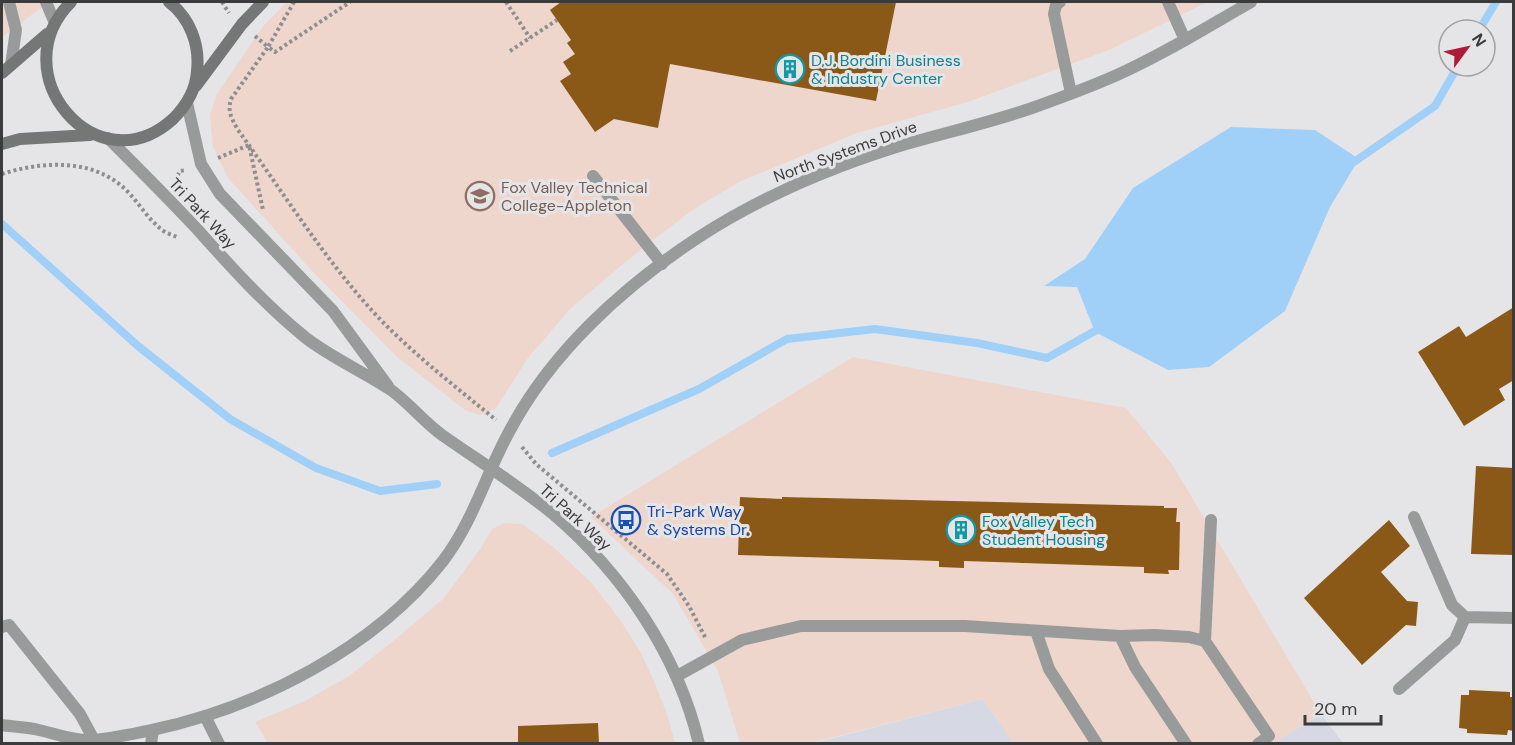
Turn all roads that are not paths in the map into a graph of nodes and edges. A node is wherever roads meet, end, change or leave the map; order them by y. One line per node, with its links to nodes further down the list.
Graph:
1 (9, 2): 12 (street)
2 (46, 2): 9 (street)
3 (71, 2): 9 (main road)
4 (169, 2): 13 (main road)
5 (263, 2): 13 (main road)
6 (1168, 2): 11 (street)
7 (1251, 2): 11 (street, North Systems Drive)
8 (1056, 3): 14 (street)
9 (54, 21): 10 (main road)
10 (47, 34): 12 (main road); 16 (main road)
11 (1185, 40): 14 (street, North Systems Drive)
12 (6, 69)
13 (193, 89): 15 (main road)
14 (1071, 93): 20 (street, North Systems Drive)
15 (187, 103): 17 (main road); 21 (street, Tri Park Way)
16 (93, 135): 17 (main road); 18 (main road)
17 (108, 138): 21 (street, Tri Park Way)
18 (2, 144)
19 (593, 176): 20 (street)
20 (662, 264): 22 (street, North Systems Drive)
21 (392, 391): 22 (street, Tri Park Way)
22 (493, 469): 31 (street, Tri Park Way); 33 (street, North Systems Drive)
23 (1414, 517): 25 (street)
24 (1210, 519): 30 (street)
25 (1465, 617): 26 (street); 32 (street)
26 (1514, 618)
27 (4, 624): 36 (street)
28 (1036, 631): 29 (street); 31 (street); 41 (street)
29 (1120, 636): 30 (street); 42 (street)
30 (1205, 641): 43 (street)
31 (677, 676): 40 (street, Tri Park Way)
32 (1399, 689)
33 (205, 716): 35 (street, North Systems Drive); 39 (street)
34 (2, 725): 37 (street, North Systems Drive)
35 (153, 729): 36 (street, North Systems Drive); 38 (street)
36 (94, 740): 37 (street, North Systems Drive)
37 (71, 742)
38 (151, 744)
39 (219, 744)
40 (699, 744)
41 (1097, 744)
42 (1186, 744)
43 (1258, 744)

